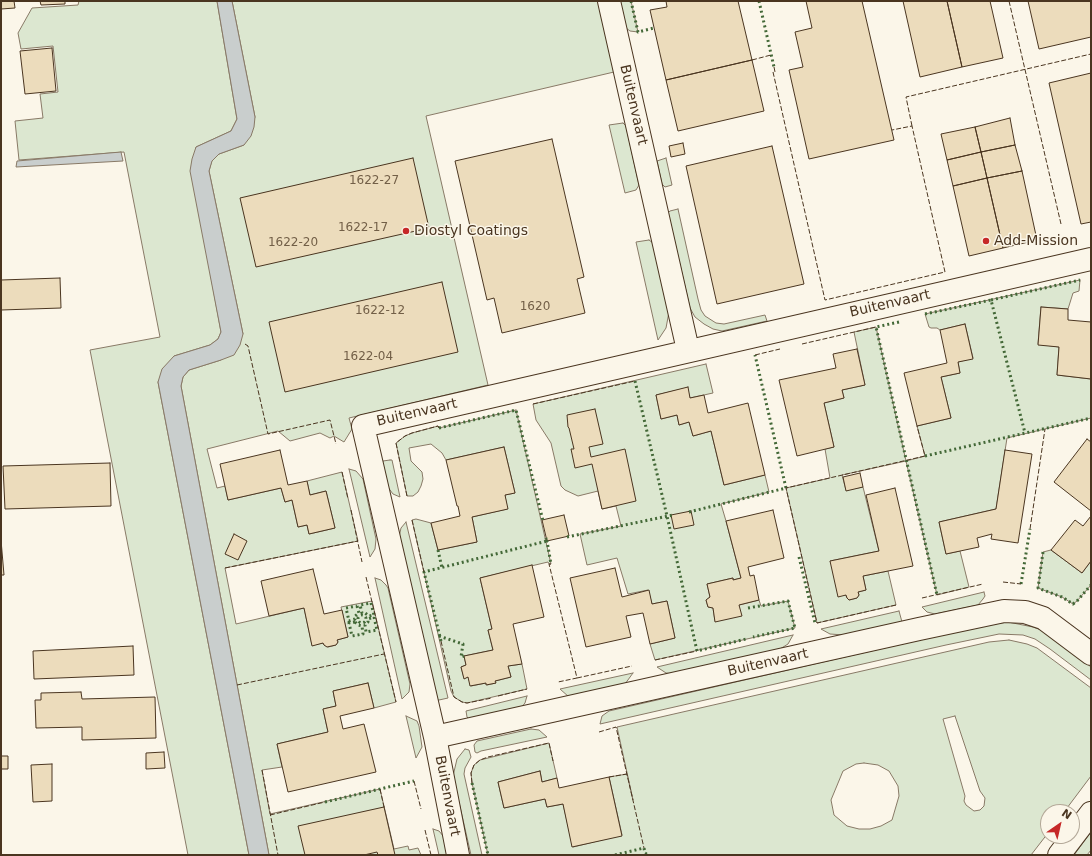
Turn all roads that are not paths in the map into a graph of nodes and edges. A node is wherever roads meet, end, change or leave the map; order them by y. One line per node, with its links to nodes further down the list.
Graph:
1 (609, 1): 3 (street, Buitenvaart)
2 (1091, 258): 3 (street, Buitenvaart)
3 (688, 350): 5 (street, Buitenvaart)
4 (1091, 654): 5 (street, Buitenvaart)
5 (435, 737): 7 (street, Buitenvaart)
6 (1091, 813): 8 (street)
7 (458, 855)
8 (1059, 855)

